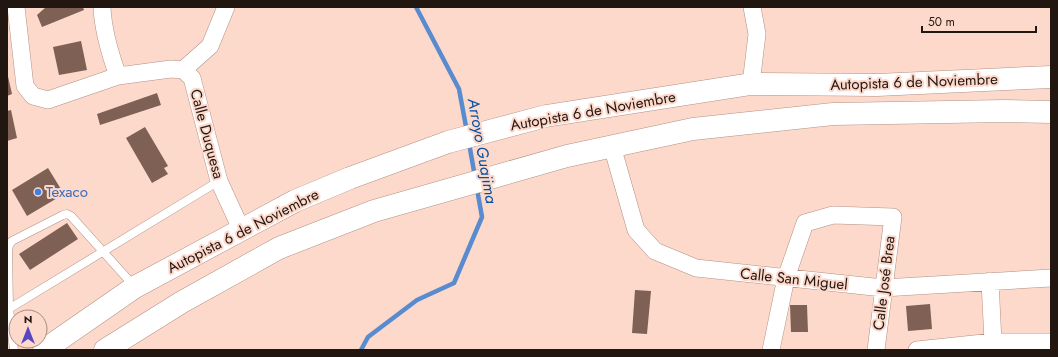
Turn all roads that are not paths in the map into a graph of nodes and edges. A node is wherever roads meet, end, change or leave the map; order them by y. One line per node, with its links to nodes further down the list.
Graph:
1 (16, 7): 6 (street, Calle Duquesa)
2 (102, 7): 6 (street)
3 (226, 7): 5 (street)
4 (752, 7): 8 (street)
5 (183, 70): 6 (street, Calle Duquesa); 11 (street, Calle Duquesa)
6 (118, 76)
7 (1051, 77): 8 (highway, Autopista 6 de Noviembre)
8 (751, 84): 12 (highway, Autopista 6 de Noviembre)
9 (1051, 112): 10 (highway, Autopista 6 de Noviembre)
10 (612, 146): 14 (street, Calle San Miguel); 23 (highway, Autopista 6 de Noviembre)
11 (219, 181): 12 (street, Calle Duquesa); 13 (lane)
12 (242, 229): 17 (highway, Autopista 6 de Noviembre)
13 (103, 251): 17 (lane); 19 (lane); 19 (lane)
14 (786, 278): 18 (street, Calle San Miguel); 18 (street, Calle José Brea); 24 (street)
15 (1051, 278): 16 (street, Calle San Miguel)
16 (990, 281): 18 (street, Calle San Miguel); 21 (street)
17 (135, 287): 22 (highway, Autopista 6 de Noviembre)
18 (883, 288): 25 (street, Calle José Brea)
19 (8, 309)
20 (1051, 342): 21 (street)
21 (995, 346): 26 (street)
22 (44, 350)
23 (105, 350)
24 (771, 350)
25 (876, 350)
26 (917, 350)

